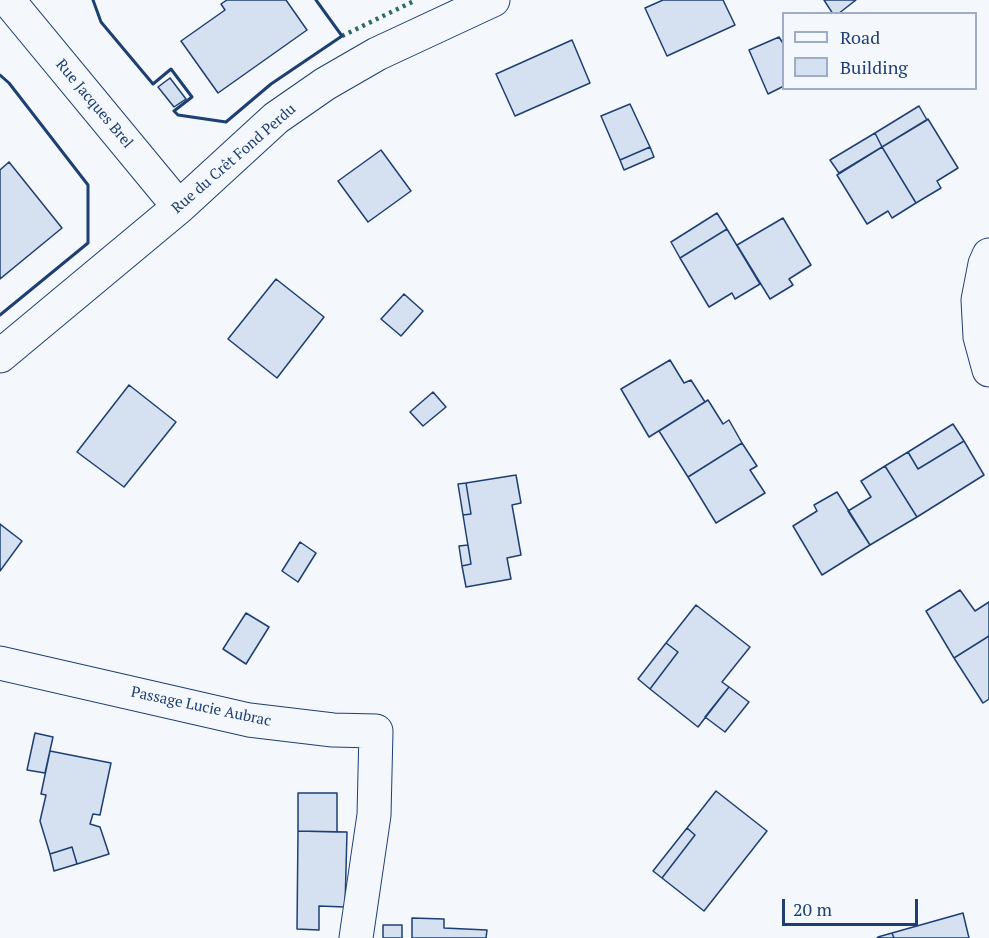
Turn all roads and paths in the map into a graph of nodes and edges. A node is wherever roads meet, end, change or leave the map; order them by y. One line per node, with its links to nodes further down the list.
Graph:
1 (8, 0): 3 (street, Rue Jacques Brel)
2 (493, 0): 3 (street, Rue du Crêt Fond Perdu)
3 (179, 207): 5 (street, Rue du Crêt Fond Perdu)
4 (989, 255): 6 (street)
5 (0, 356)
6 (989, 370)
7 (0, 663): 8 (street, Passage Lucie Aubrac)
8 (356, 938)

